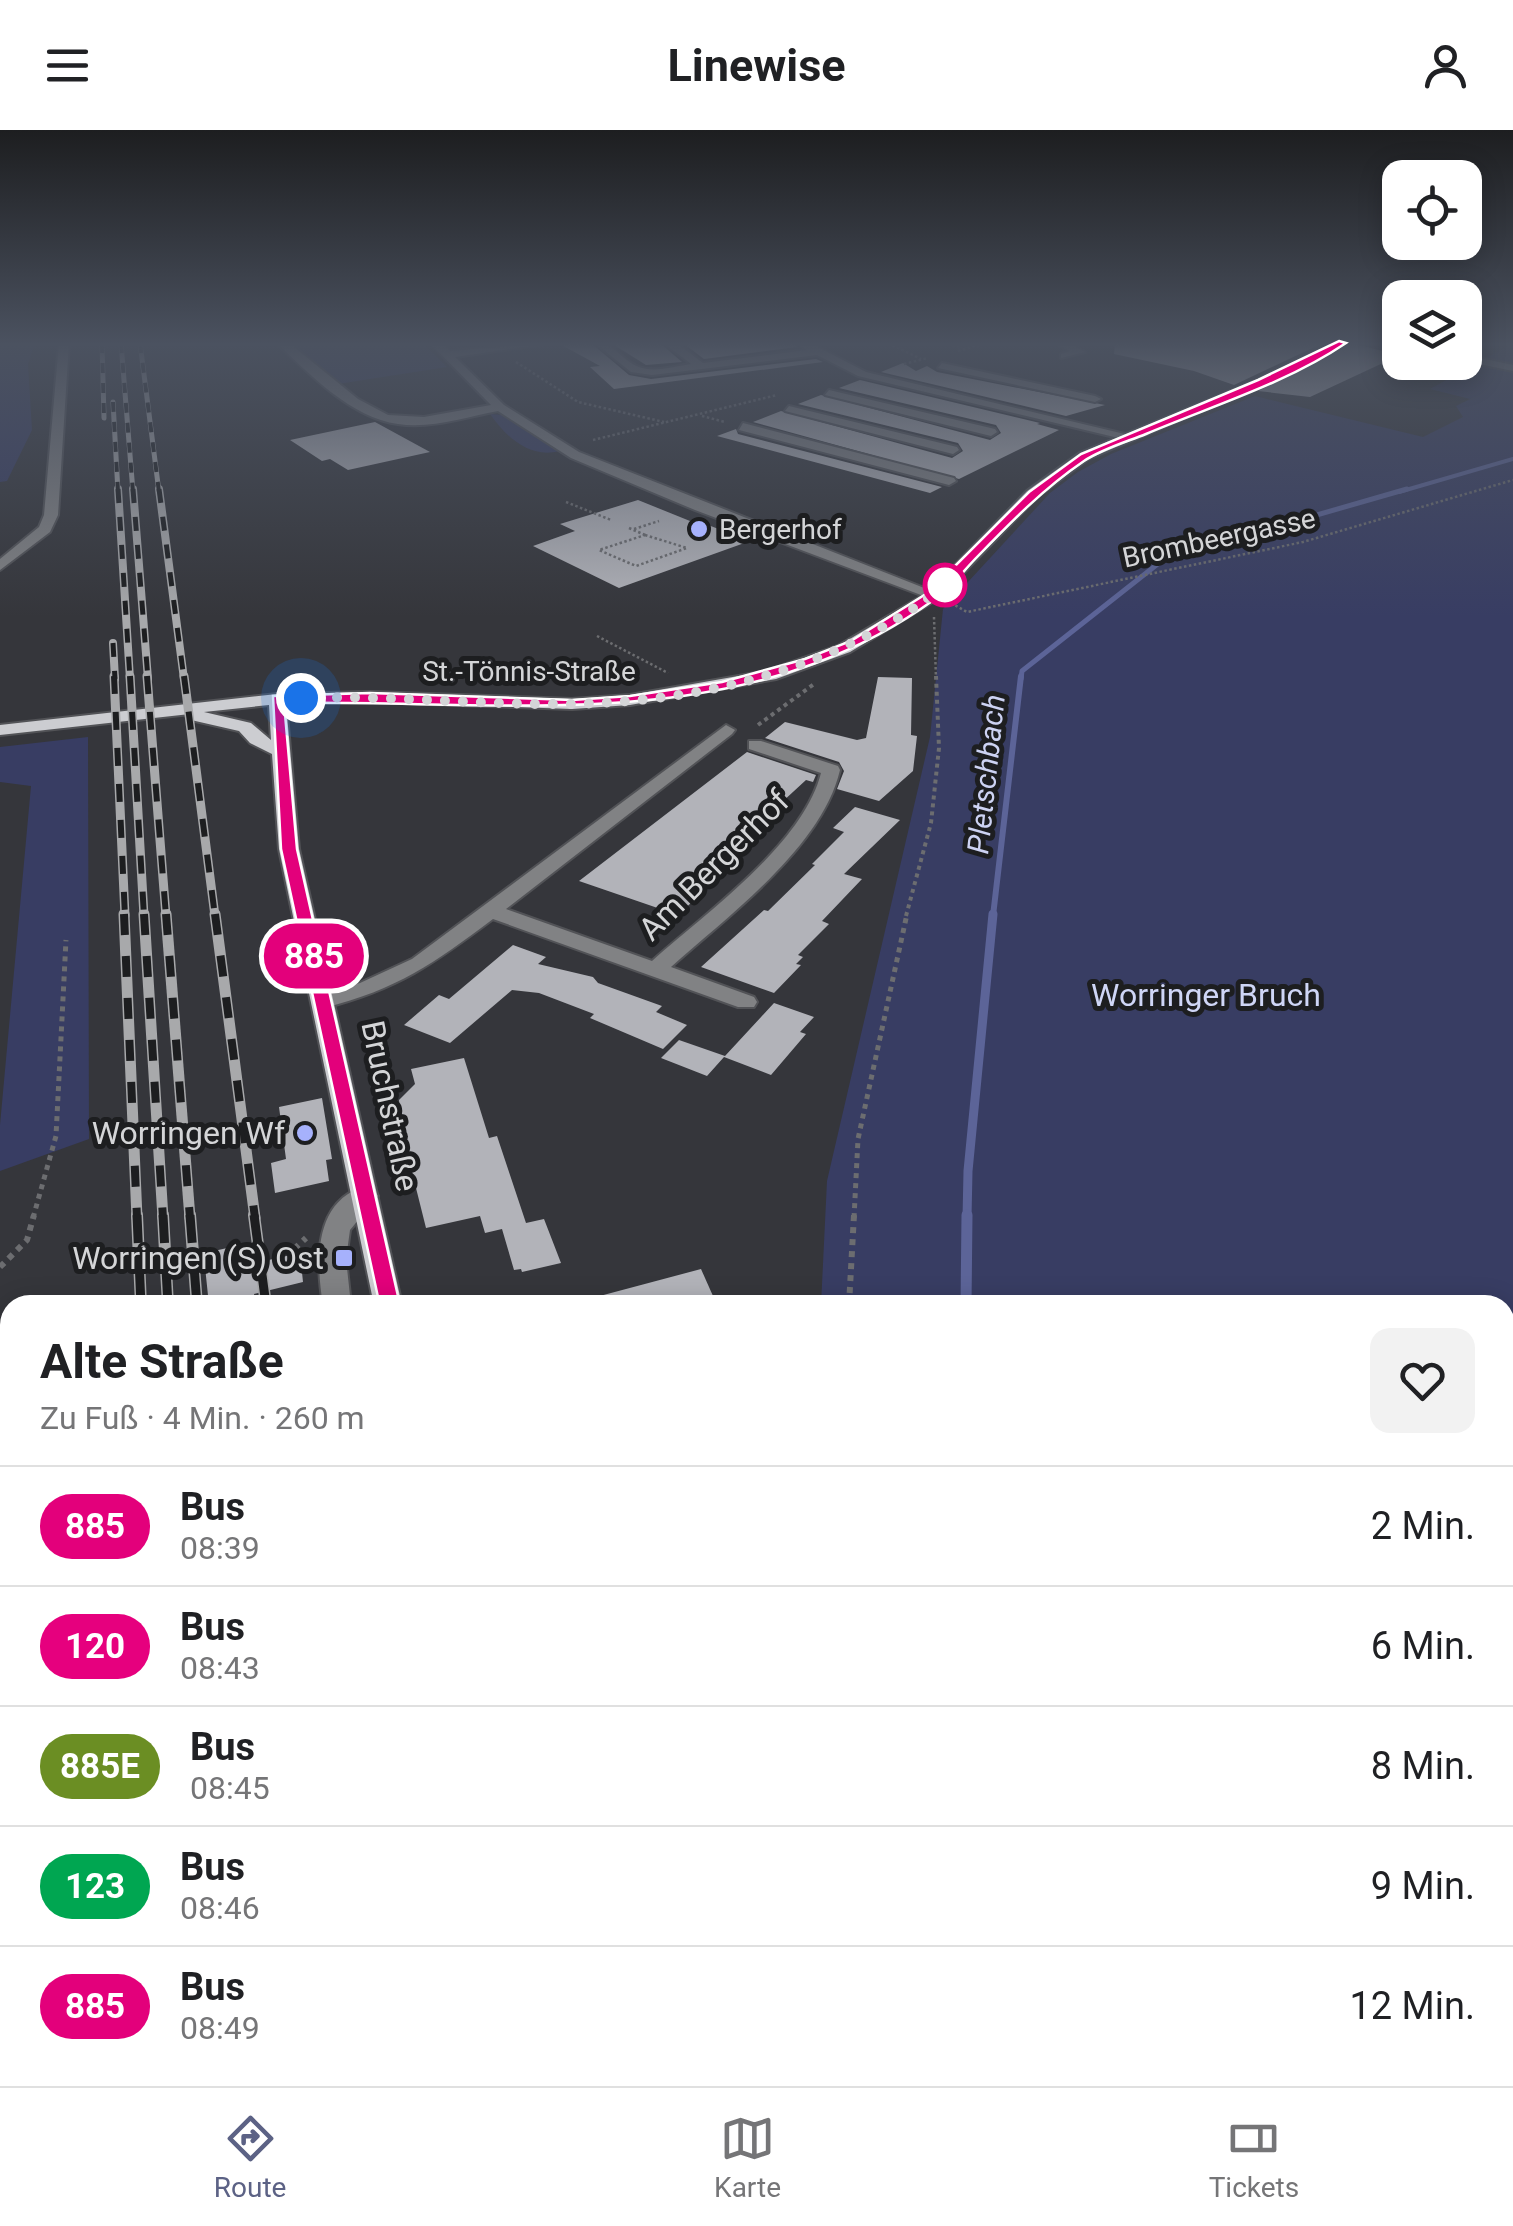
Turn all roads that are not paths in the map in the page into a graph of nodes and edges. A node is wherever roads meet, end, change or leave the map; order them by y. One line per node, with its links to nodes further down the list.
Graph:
1 (57, 434): 14 (street)
2 (541, 434): 15 (street)
3 (776, 434): 9 (street)
4 (788, 434): 9 (street)
5 (892, 434): 11 (street)
6 (986, 434): 11 (street)
7 (1120, 434): 10 (street)
8 (1131, 434): 10 (main road, St.-Tönnis-Straße)
9 (784, 436): 12 (street)
10 (1127, 436): 15 (main road, St.-Tönnis-Straße)
11 (953, 450): 12 (street)
12 (909, 469): 13 (street)
13 (949, 480)
14 (0, 566)
15 (934, 595): 16 (main road, St.-Tönnis-Straße)
16 (277, 699): 17 (main road); 21 (main road, Bruchstraße)
17 (146, 712): 18 (main road); 21 (main road)
18 (0, 730)
19 (726, 730): 22 (street)
20 (755, 745): 23 (street, Am Bergerhof)
21 (278, 750): 24 (main road, Bruchstraße)
22 (492, 911): 23 (street, Am Bergerhof); 24 (street)
23 (656, 970): 25 (street, Am Bergerhof)
24 (324, 1001): 26 (main road, Bruchstraße)
25 (746, 1002)
26 (365, 1196): 27 (street); 28 (main road, Bruchstraße)
27 (336, 1295)
28 (386, 1295)

